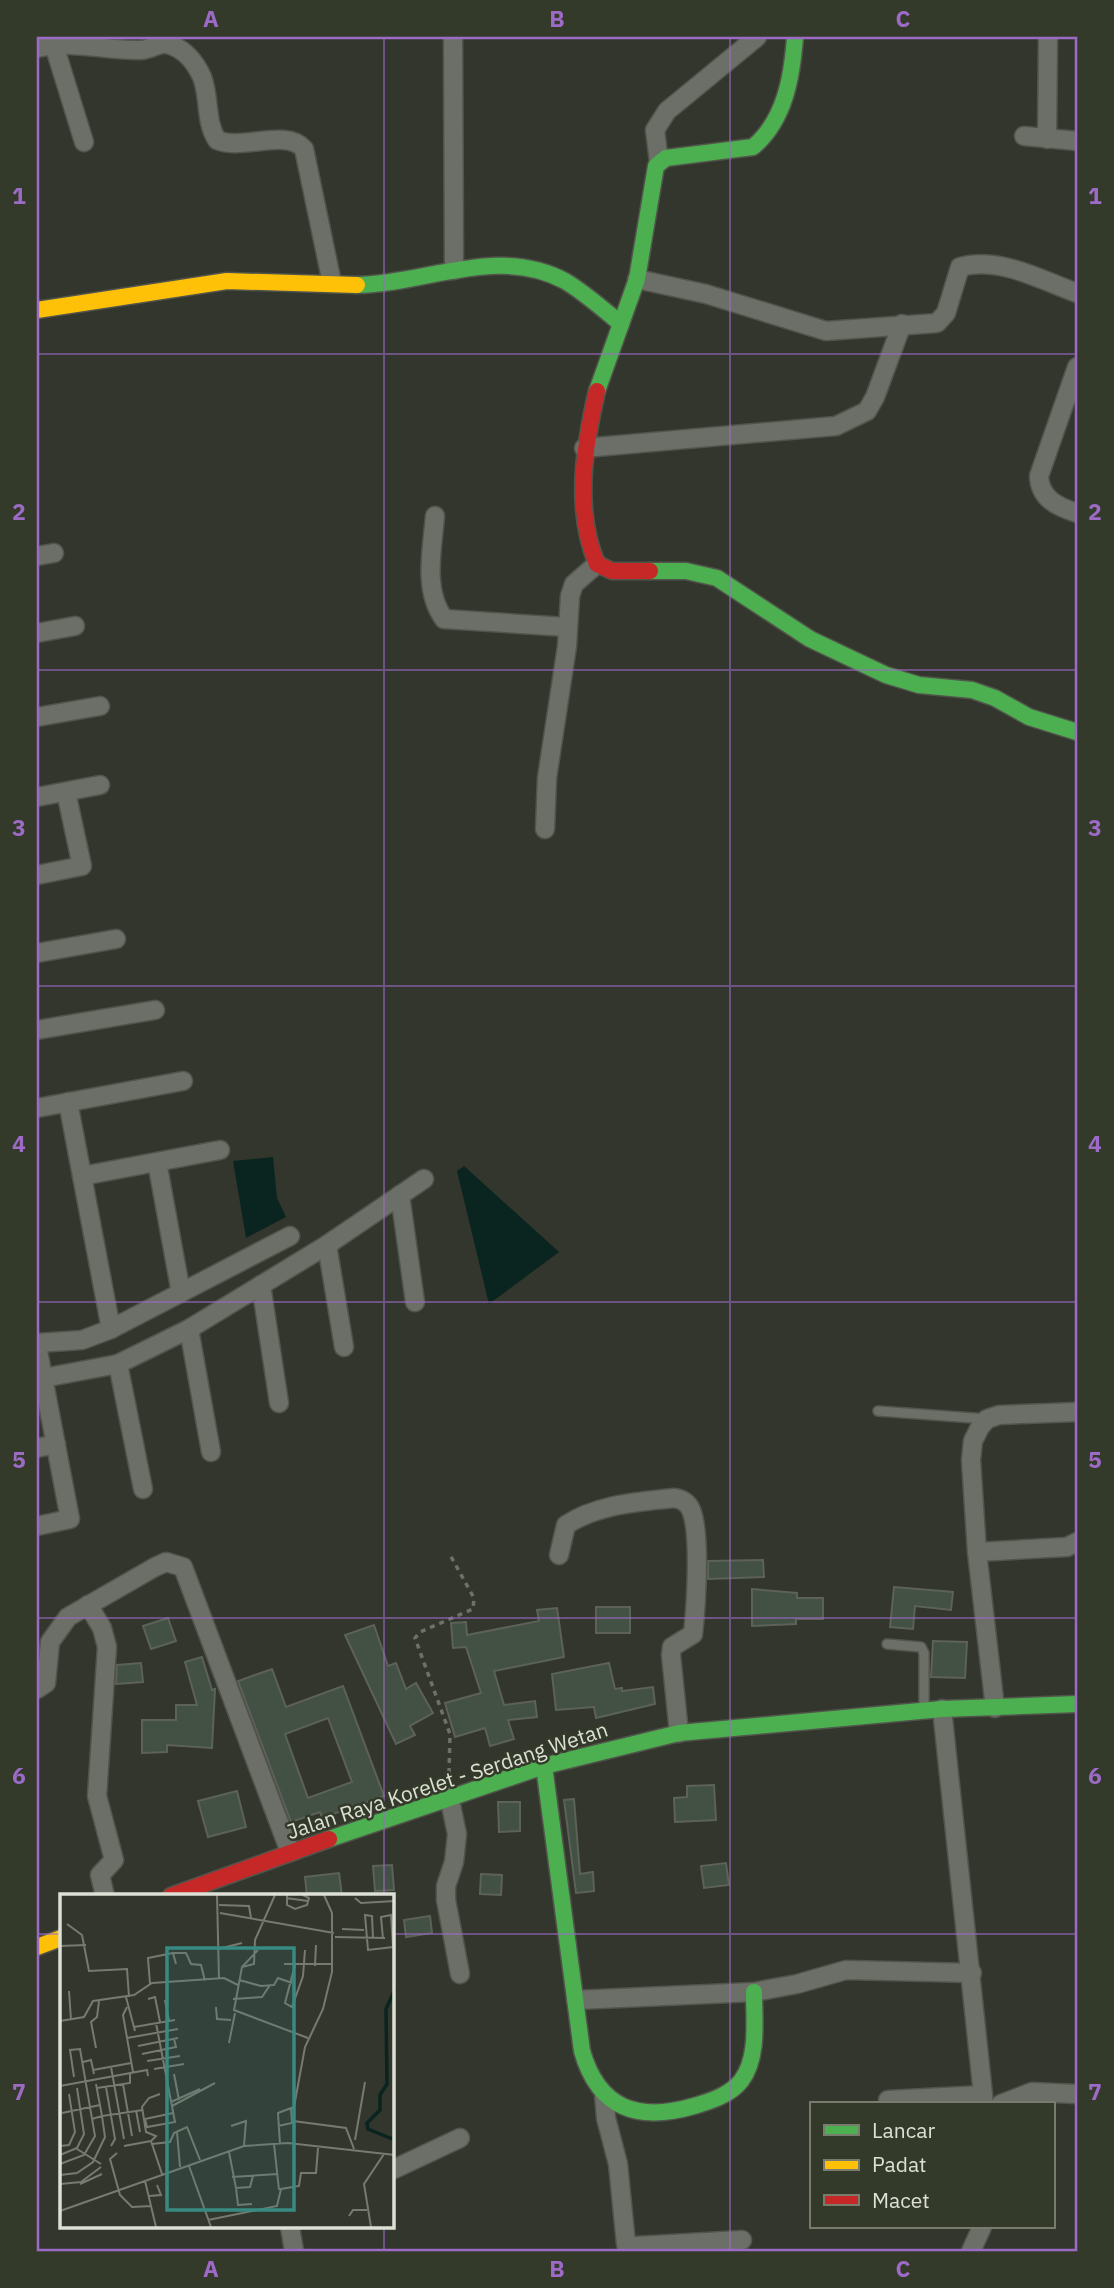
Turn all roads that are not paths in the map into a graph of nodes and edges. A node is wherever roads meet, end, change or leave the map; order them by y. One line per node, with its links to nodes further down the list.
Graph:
1 (453, 37): 11 (street)
2 (757, 37): 10 (street)
3 (795, 37): 10 (street)
4 (1048, 37): 7 (street)
5 (45, 47): 9 (street); 13 (street)
6 (1024, 136): 7 (street)
7 (1046, 139): 8 (street)
8 (1077, 141)
9 (84, 142)
10 (659, 162): 12 (street)
11 (454, 270): 13 (street); 16 (street)
12 (637, 279): 16 (street); 17 (street)
13 (332, 283): 15 (street)
14 (1077, 293): 17 (street)
15 (37, 310)
16 (621, 324): 19 (street)
17 (902, 324): 19 (street)
18 (1077, 368): 20 (street)
19 (584, 448): 22 (street)
20 (1077, 513)
21 (435, 516): 24 (street)
22 (597, 564): 24 (street); 28 (street)
23 (75, 626): 25 (street)
24 (567, 627): 32 (street)
25 (37, 633)
26 (100, 705): 27 (street)
27 (37, 717)
28 (1077, 732)
29 (100, 785): 30 (street)
30 (66, 792): 31 (street); 33 (street)
31 (37, 797)
32 (545, 829)
33 (37, 875)
34 (116, 939): 35 (street)
35 (37, 953)
36 (155, 1010): 37 (street)
37 (37, 1030)
38 (183, 1082): 39 (street)
39 (68, 1102): 40 (street); 43 (street)
40 (37, 1108)
41 (220, 1150): 42 (street)
42 (157, 1162): 43 (street); 49 (street)
43 (82, 1176): 51 (street)
44 (424, 1179): 45 (street)
45 (400, 1195): 47 (street); 50 (street)
46 (290, 1236): 49 (street)
47 (327, 1245): 48 (street); 54 (street)
48 (261, 1285): 52 (street); 57 (street)
49 (181, 1293): 51 (street)
50 (415, 1302)
51 (111, 1329): 53 (street)
52 (189, 1329): 55 (street); 63 (street)
53 (37, 1344): 56 (street)
54 (344, 1347)
55 (118, 1364): 56 (street); 64 (street)
56 (43, 1378): 61 (street)
57 (279, 1403)
58 (878, 1411): 60 (lane)
59 (1077, 1412): 60 (street)
60 (987, 1419): 67 (street)
61 (56, 1444): 62 (street); 65 (street)
62 (37, 1448)
63 (211, 1452)
64 (143, 1489)
65 (37, 1526)
66 (1077, 1542): 67 (street)
67 (977, 1552): 73 (street)
68 (559, 1555): 75 (street)
69 (88, 1605): 71 (street); 78 (street); 80 (street)
70 (887, 1644): 74 (lane)
71 (37, 1689)
72 (1077, 1704): 73 (street, Jalan Raya Korelet - Serdang Wetan)
73 (995, 1708): 74 (street, Jalan Raya Korelet - Serdang Wetan)
74 (933, 1710): 75 (street, Jalan Raya Korelet - Serdang Wetan); 83 (street)
75 (679, 1733): 76 (street, Jalan Raya Korelet - Serdang Wetan)
76 (544, 1766): 77 (street, Jalan Raya Korelet - Serdang Wetan); 86 (street)
77 (449, 1797): 78 (street, Jalan Raya Korelet - Serdang Wetan); 84 (street)
78 (290, 1852): 79 (street, Jalan Raya Korelet - Serdang Wetan)
79 (191, 1893)
80 (105, 1894)
81 (60, 1938): 82 (street)
82 (37, 1947)
83 (972, 1973): 85 (street); 90 (street)
84 (460, 1974)
85 (754, 1992): 86 (street); 87 (street)
86 (576, 2000): 87 (street)
87 (604, 2094): 96 (street)
88 (1077, 2094): 91 (street)
89 (888, 2100): 90 (street)
90 (983, 2100)
91 (1006, 2102)
92 (460, 2138): 93 (street)
93 (394, 2168)
94 (290, 2228): 97 (street)
95 (982, 2228): 98 (street)
96 (743, 2240)
97 (294, 2251)
98 (971, 2251)

